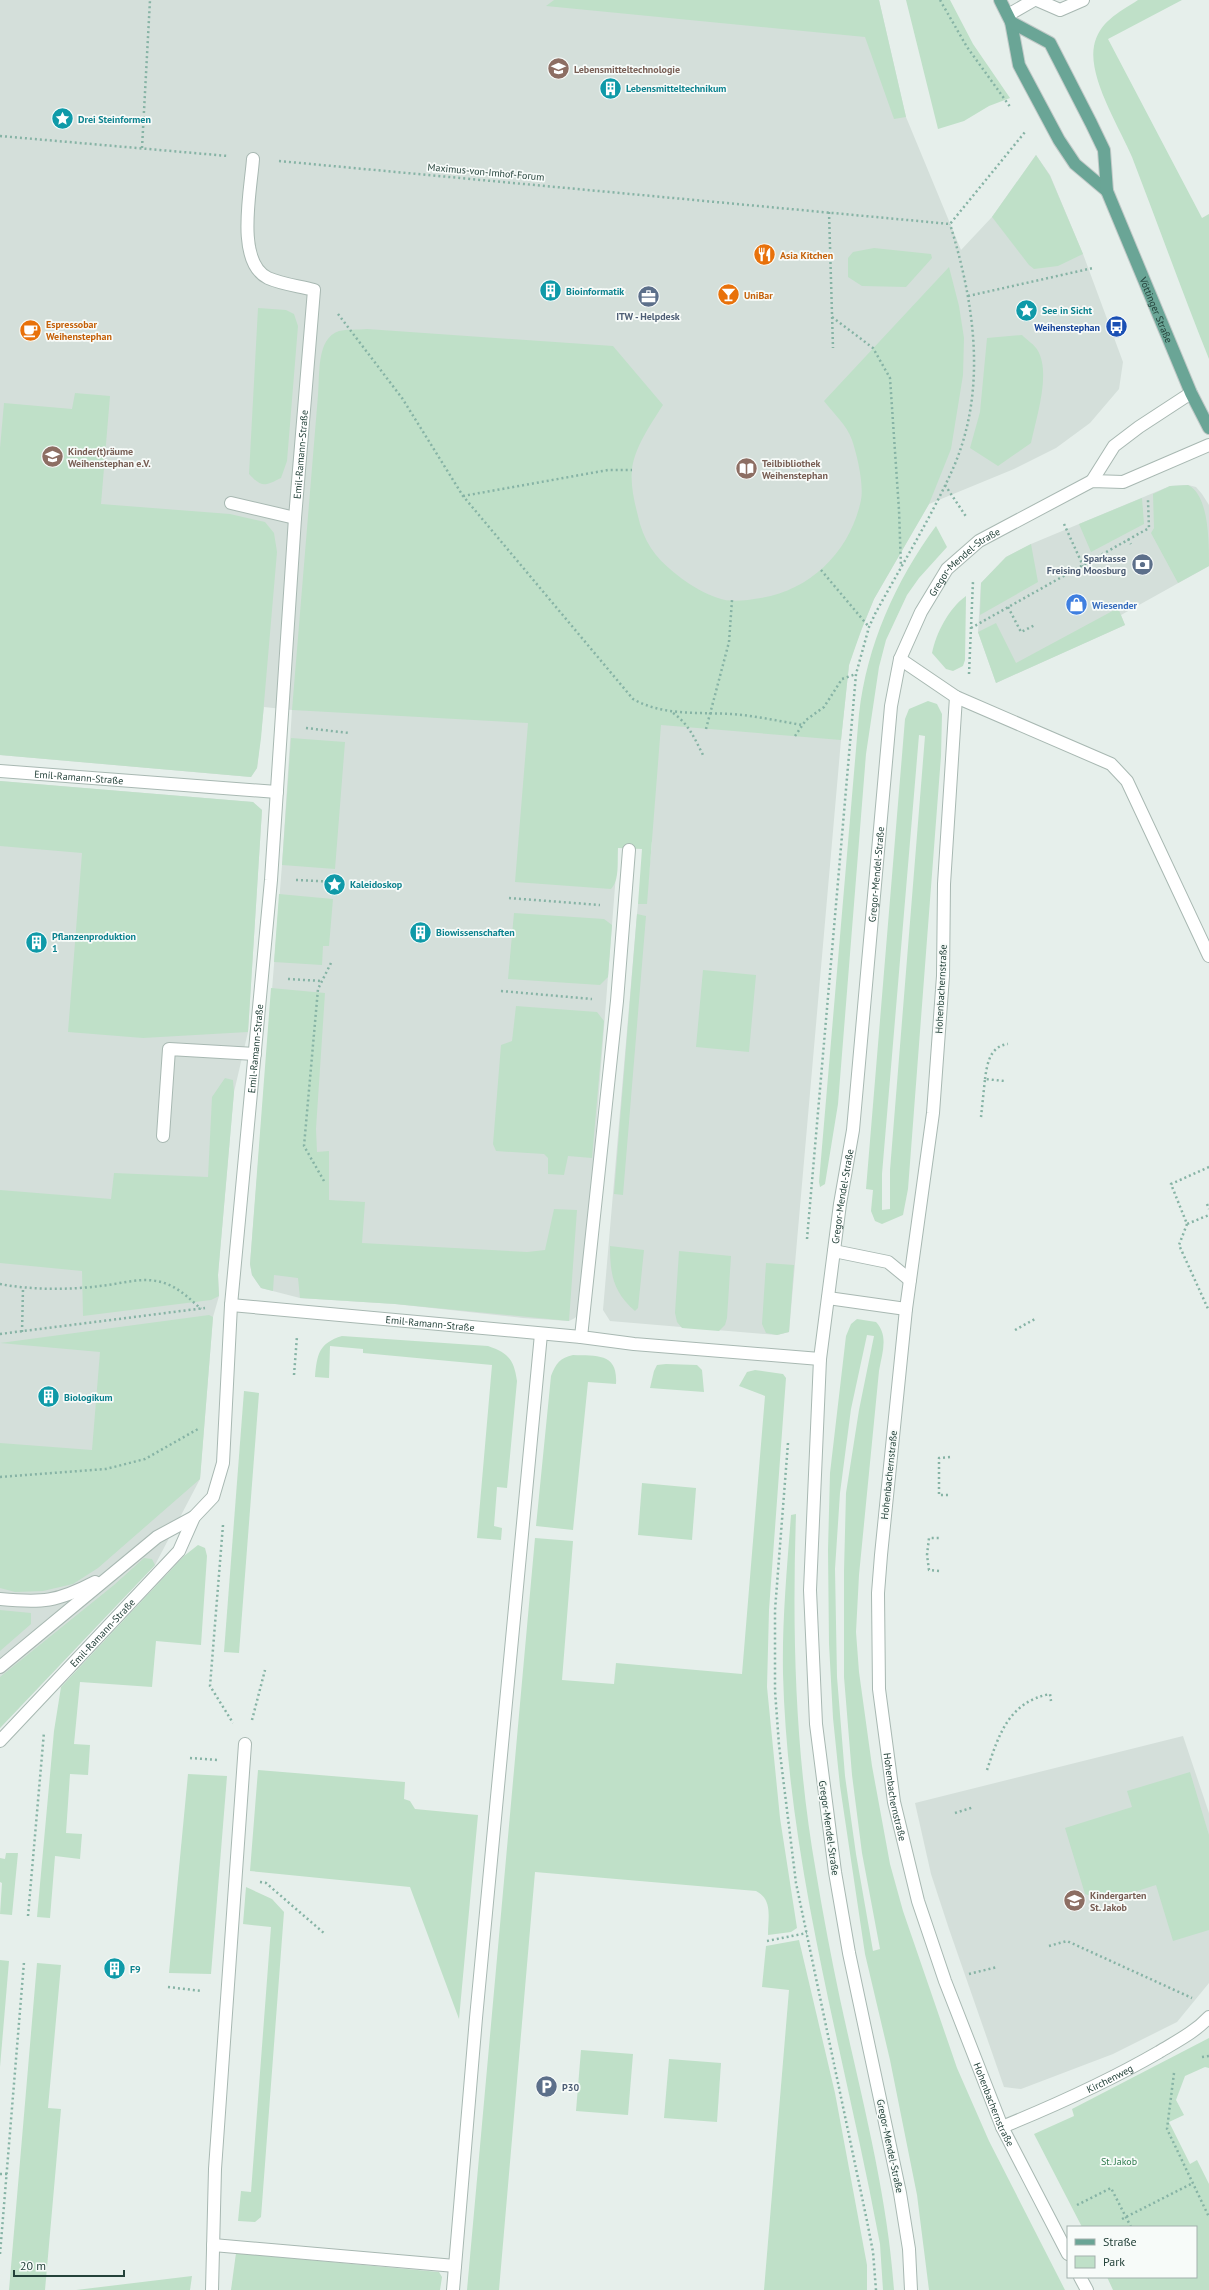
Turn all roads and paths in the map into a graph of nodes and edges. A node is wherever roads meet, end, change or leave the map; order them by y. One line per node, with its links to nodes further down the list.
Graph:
1 (150, 0): 10 (path)
2 (940, 0): 7 (path)
3 (1000, 0): 6 (main road, Vöttinger Straße)
4 (1035, 0): 5 (street); 6 (street)
5 (1083, 0)
6 (1009, 19): 12 (main road, Vöttinger Straße); 12 (main road, Vöttinger Straße)
7 (1005, 100)
8 (1026, 131): 14 (path)
9 (0, 136): 10 (path, Maximus-von-Imhof-Forum)
10 (142, 148): 11 (path, Maximus-von-Imhof-Forum)
11 (253, 159): 13 (path, Maximus-von-Imhof-Forum); 29 (street, Emil-Ramann-Straße)
12 (1107, 191): 20 (main road, Vöttinger Straße)
13 (829, 212): 14 (path, Maximus-von-Imhof-Forum); 18 (path)
14 (950, 224): 16 (path)
15 (1093, 268): 16 (path)
16 (968, 296): 25 (path)
17 (333, 308): 26 (path)
18 (832, 316): 19 (path); 35 (path)
19 (833, 348)
20 (1191, 393): 21 (main road, Vöttinger Straße); 24 (street, Gregor-Mendel-Straße)
21 (1209, 428)
22 (1209, 445): 24 (street)
23 (632, 470): 26 (path)
24 (1092, 481): 44 (street, Gregor-Mendel-Straße)
25 (945, 484): 30 (path); 35 (path)
26 (463, 496): 47 (path)
27 (1147, 496): 32 (path)
28 (231, 503): 29 (street)
29 (295, 518): 49 (street, Emil-Ramann-Straße)
30 (969, 521)
31 (1064, 524): 34 (path)
32 (1128, 539): 33 (path); 34 (path)
33 (1131, 544)
34 (1083, 565): 37 (path); 40 (path)
35 (901, 567): 42 (path)
36 (821, 570): 42 (path)
37 (1085, 570)
38 (973, 581): 43 (path)
39 (732, 600): 48 (path)
40 (1008, 607): 41 (path); 43 (path)
41 (1034, 625)
42 (869, 628): 50 (path)
43 (971, 628): 45 (path)
44 (900, 659): 46 (street); 80 (street, Gregor-Mendel-Straße)
45 (969, 680)
46 (956, 697): 62 (street); 81 (street, Hohenbachernstraße)
47 (673, 713): 48 (path); 54 (path)
48 (711, 713): 50 (path); 51 (path)
49 (282, 725): 52 (path); 56 (street, Emil-Ramann-Straße)
50 (802, 725): 53 (path)
51 (706, 729)
52 (349, 733)
53 (795, 736)
54 (704, 755)
55 (0, 771): 56 (street, Emil-Ramann-Straße)
56 (277, 792): 58 (street, Emil-Ramann-Straße)
57 (629, 850): 61 (street)
58 (271, 880): 59 (path); 64 (street, Emil-Ramann-Straße)
59 (338, 882)
60 (509, 898): 61 (path)
61 (625, 907): 67 (street)
62 (1209, 956)
63 (331, 963): 65 (path)
64 (262, 976): 65 (path); 69 (street, Emil-Ramann-Straße)
65 (322, 982): 75 (path)
66 (501, 991): 67 (path)
67 (617, 1001): 96 (street)
68 (1008, 1044): 70 (path)
69 (255, 1054): 73 (street); 85 (street, Emil-Ramann-Straße)
70 (984, 1079): 71 (path); 72 (path)
71 (1005, 1081)
72 (980, 1117)
73 (163, 1136)
74 (1209, 1167): 79 (path)
75 (324, 1181)
76 (1207, 1204): 77 (path)
77 (1209, 1209)
78 (1209, 1215): 79 (path)
79 (1188, 1224): 90 (path)
80 (834, 1251): 81 (street); 84 (street, Gregor-Mendel-Straße)
81 (910, 1280): 87 (street, Hohenbachernstraße)
82 (0, 1284): 83 (path)
83 (23, 1288): 86 (path); 93 (path)
84 (828, 1298): 87 (street); 97 (street, Gregor-Mendel-Straße)
85 (231, 1305): 89 (street, Emil-Ramann-Straße); 103 (street, Emil-Ramann-Straße)
86 (201, 1309)
87 (906, 1309): 134 (street, Hohenbachernstraße)
88 (181, 1311): 93 (path)
89 (299, 1311): 95 (street, Emil-Ramann-Straße); 98 (path)
90 (1209, 1311)
91 (1036, 1319): 92 (path)
92 (1015, 1330)
93 (22, 1332): 94 (path)
94 (0, 1334)
95 (541, 1334): 96 (street, Emil-Ramann-Straße); 147 (street)
96 (581, 1337): 97 (street)
97 (820, 1360): 151 (street, Gregor-Mendel-Straße)
98 (294, 1375)
99 (204, 1425): 101 (path)
100 (950, 1458): 102 (path)
101 (0, 1477)
102 (950, 1495)
103 (213, 1497): 104 (street, Emil-Ramann-Straße); 114 (path)
104 (194, 1517): 106 (street, Emil-Ramann-Straße); 111 (street, Emil-Ramann-Straße)
105 (939, 1538): 107 (path)
106 (120, 1568): 108 (street, Emil-Ramann-Straße); 109 (street, Emil-Ramann-Straße)
107 (939, 1571)
108 (0, 1600)
109 (0, 1667)
110 (265, 1670): 114 (path)
111 (48, 1690): 113 (street, Emil-Ramann-Straße); 121 (path)
112 (1051, 1701): 117 (path)
113 (0, 1741)
114 (245, 1744): 120 (street)
115 (190, 1758): 116 (path)
116 (224, 1761)
117 (987, 1770)
118 (974, 1807): 119 (path)
119 (955, 1813)
120 (236, 1875): 123 (path); 144 (street)
121 (28, 1916)
122 (807, 1933): 124 (path)
123 (325, 1934)
124 (767, 1940)
125 (1049, 1946): 129 (path)
126 (24, 1962): 136 (path)
127 (168, 1987): 128 (path)
128 (210, 1992)
129 (1197, 2000)
130 (1209, 2017): 134 (street, Kirchenweg)
131 (1209, 2056): 132 (path)
132 (1197, 2060)
133 (1180, 2070): 137 (path)
134 (1002, 2127): 145 (street, Hohenbachernstraße)
135 (0, 2174): 136 (path)
136 (7, 2174): 143 (path)
137 (1193, 2183): 139 (path); 140 (path)
138 (1077, 2205): 139 (path)
139 (1126, 2217): 141 (path); 142 (path)
140 (1209, 2217)
141 (1122, 2219)
142 (1130, 2226)
143 (1, 2237): 146 (path)
144 (213, 2245): 147 (street); 149 (street)
145 (1067, 2252)
146 (0, 2254)
147 (455, 2266): 150 (street)
148 (1081, 2278): 152 (street)
149 (212, 2290)
150 (453, 2290)
151 (912, 2290)
152 (1087, 2290)

